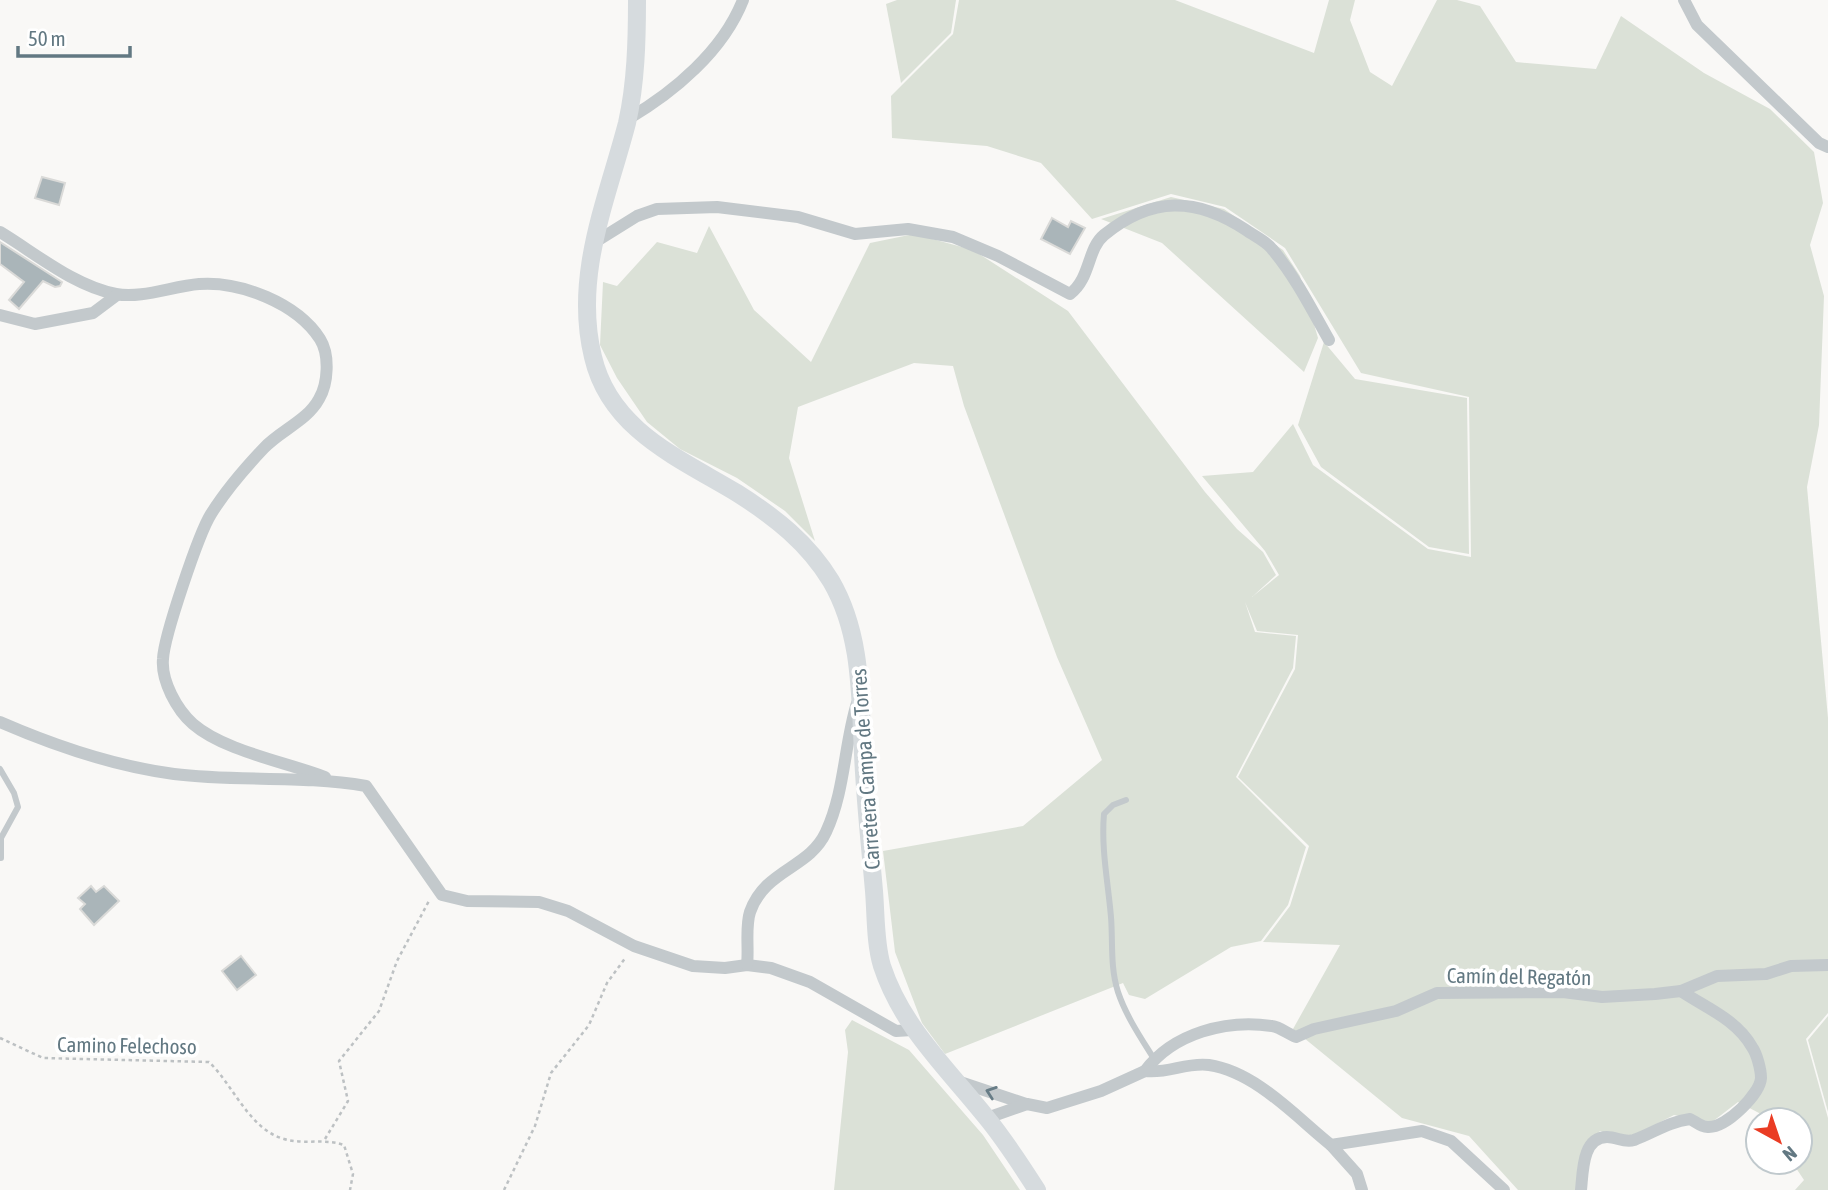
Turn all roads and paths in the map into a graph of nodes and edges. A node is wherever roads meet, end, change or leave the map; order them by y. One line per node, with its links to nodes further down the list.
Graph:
1 (637, 0): 4 (street, Carretera Campa de Torres)
2 (743, 0): 4 (street)
3 (1684, 0): 5 (street)
4 (628, 119): 7 (street, Carretera Campa de Torres)
5 (1828, 147)
6 (0, 232): 8 (street)
7 (592, 244): 10 (street); 11 (street, Carretera Campa de Torres)
8 (117, 295): 9 (street); 14 (street)
9 (0, 315)
10 (1329, 340)
11 (861, 692): 19 (street); 22 (street, Carretera Campa de Torres)
12 (0, 722): 14 (street)
13 (0, 769): 16 (lane)
14 (335, 781): 17 (street)
15 (1126, 800): 24 (lane)
16 (1, 858)
17 (436, 888): 18 (street); 29 (path)
18 (634, 946): 19 (street); 32 (path)
19 (747, 965): 22 (street)
20 (1828, 965): 21 (street, Camín del Regatón)
21 (1681, 990): 24 (street, Camín del Regatón); 36 (street)
22 (912, 1030): 26 (street, Carretera Campa de Torres)
23 (0, 1038): 29 (path, Camino Felechoso)
24 (1154, 1059): 25 (street, Camín del Regatón)
25 (1145, 1071): 27 (street); 30 (street)
26 (955, 1080): 27 (street, one-way to 26); 28 (street, Carretera Campa de Torres)
27 (1027, 1104): 28 (street)
28 (987, 1118): 33 (street, Carretera Campa de Torres)
29 (325, 1139): 31 (path)
30 (1331, 1145): 34 (street); 35 (street)
31 (350, 1190)
32 (503, 1190)
33 (1037, 1190)
34 (1362, 1190)
35 (1504, 1190)
36 (1581, 1190)

